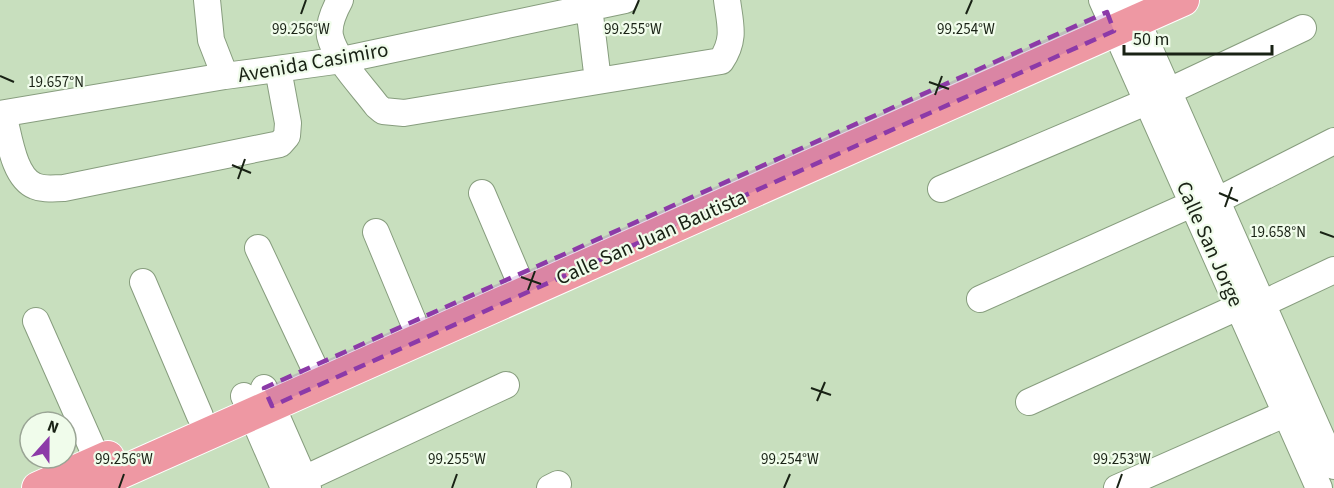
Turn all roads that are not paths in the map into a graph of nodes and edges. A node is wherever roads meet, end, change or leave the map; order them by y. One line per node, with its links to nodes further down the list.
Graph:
1 (207, 0): 11 (street)
2 (340, 0): 9 (street)
3 (625, 0): 6 (street, Avenida Casimiro)
4 (727, 0): 12 (street)
5 (1183, 0): 7 (main road, Calle San Juan Bautista)
6 (589, 7): 9 (street, Avenida Casimiro); 12 (street)
7 (1121, 9): 13 (street, Calle San Jorge); 22 (main road, Calle San Juan Bautista); 30 (main road, Calle San Juan Bautista)
8 (1303, 28): 13 (street)
9 (342, 60): 10 (street, Avenida Casimiro); 12 (street)
10 (278, 69): 11 (street, Avenida Casimiro); 14 (street)
11 (225, 76): 14 (street, Avenida Casimiro)
12 (598, 81)
13 (1156, 97): 16 (street); 18 (street, Calle San Jorge)
14 (2, 114)
15 (1334, 141): 18 (street)
16 (941, 189)
17 (482, 194): 22 (street)
18 (1204, 202): 24 (street); 25 (street, Calle San Jorge)
19 (376, 232): 27 (street)
20 (258, 248): 28 (street)
21 (1334, 270): 25 (street)
22 (517, 275): 27 (main road, Calle San Juan Bautista)
23 (143, 282): 33 (street)
24 (980, 299)
25 (1250, 306): 31 (street); 32 (street, Calle San Jorge); 34 (street, Calle San Jorge)
26 (36, 321): 35 (street)
27 (413, 321): 28 (main road, Calle San Juan Bautista)
28 (313, 365): 30 (main road, Calle San Juan Bautista)
29 (506, 385): 36 (street)
30 (258, 401): 33 (main road, Calle San Juan Bautista); 35 (main road, Calle San Juan Bautista); 36 (street)
31 (1029, 402)
32 (1287, 413): 38 (street); 39 (street, Calle San Jorge)
33 (200, 416): 35 (main road, Calle San Juan Bautista)
34 (1334, 466)
35 (92, 475): 37 (main road, Calle San Juan Bautista)
36 (289, 485)
37 (38, 488)
38 (1117, 488)
39 (1319, 488)

